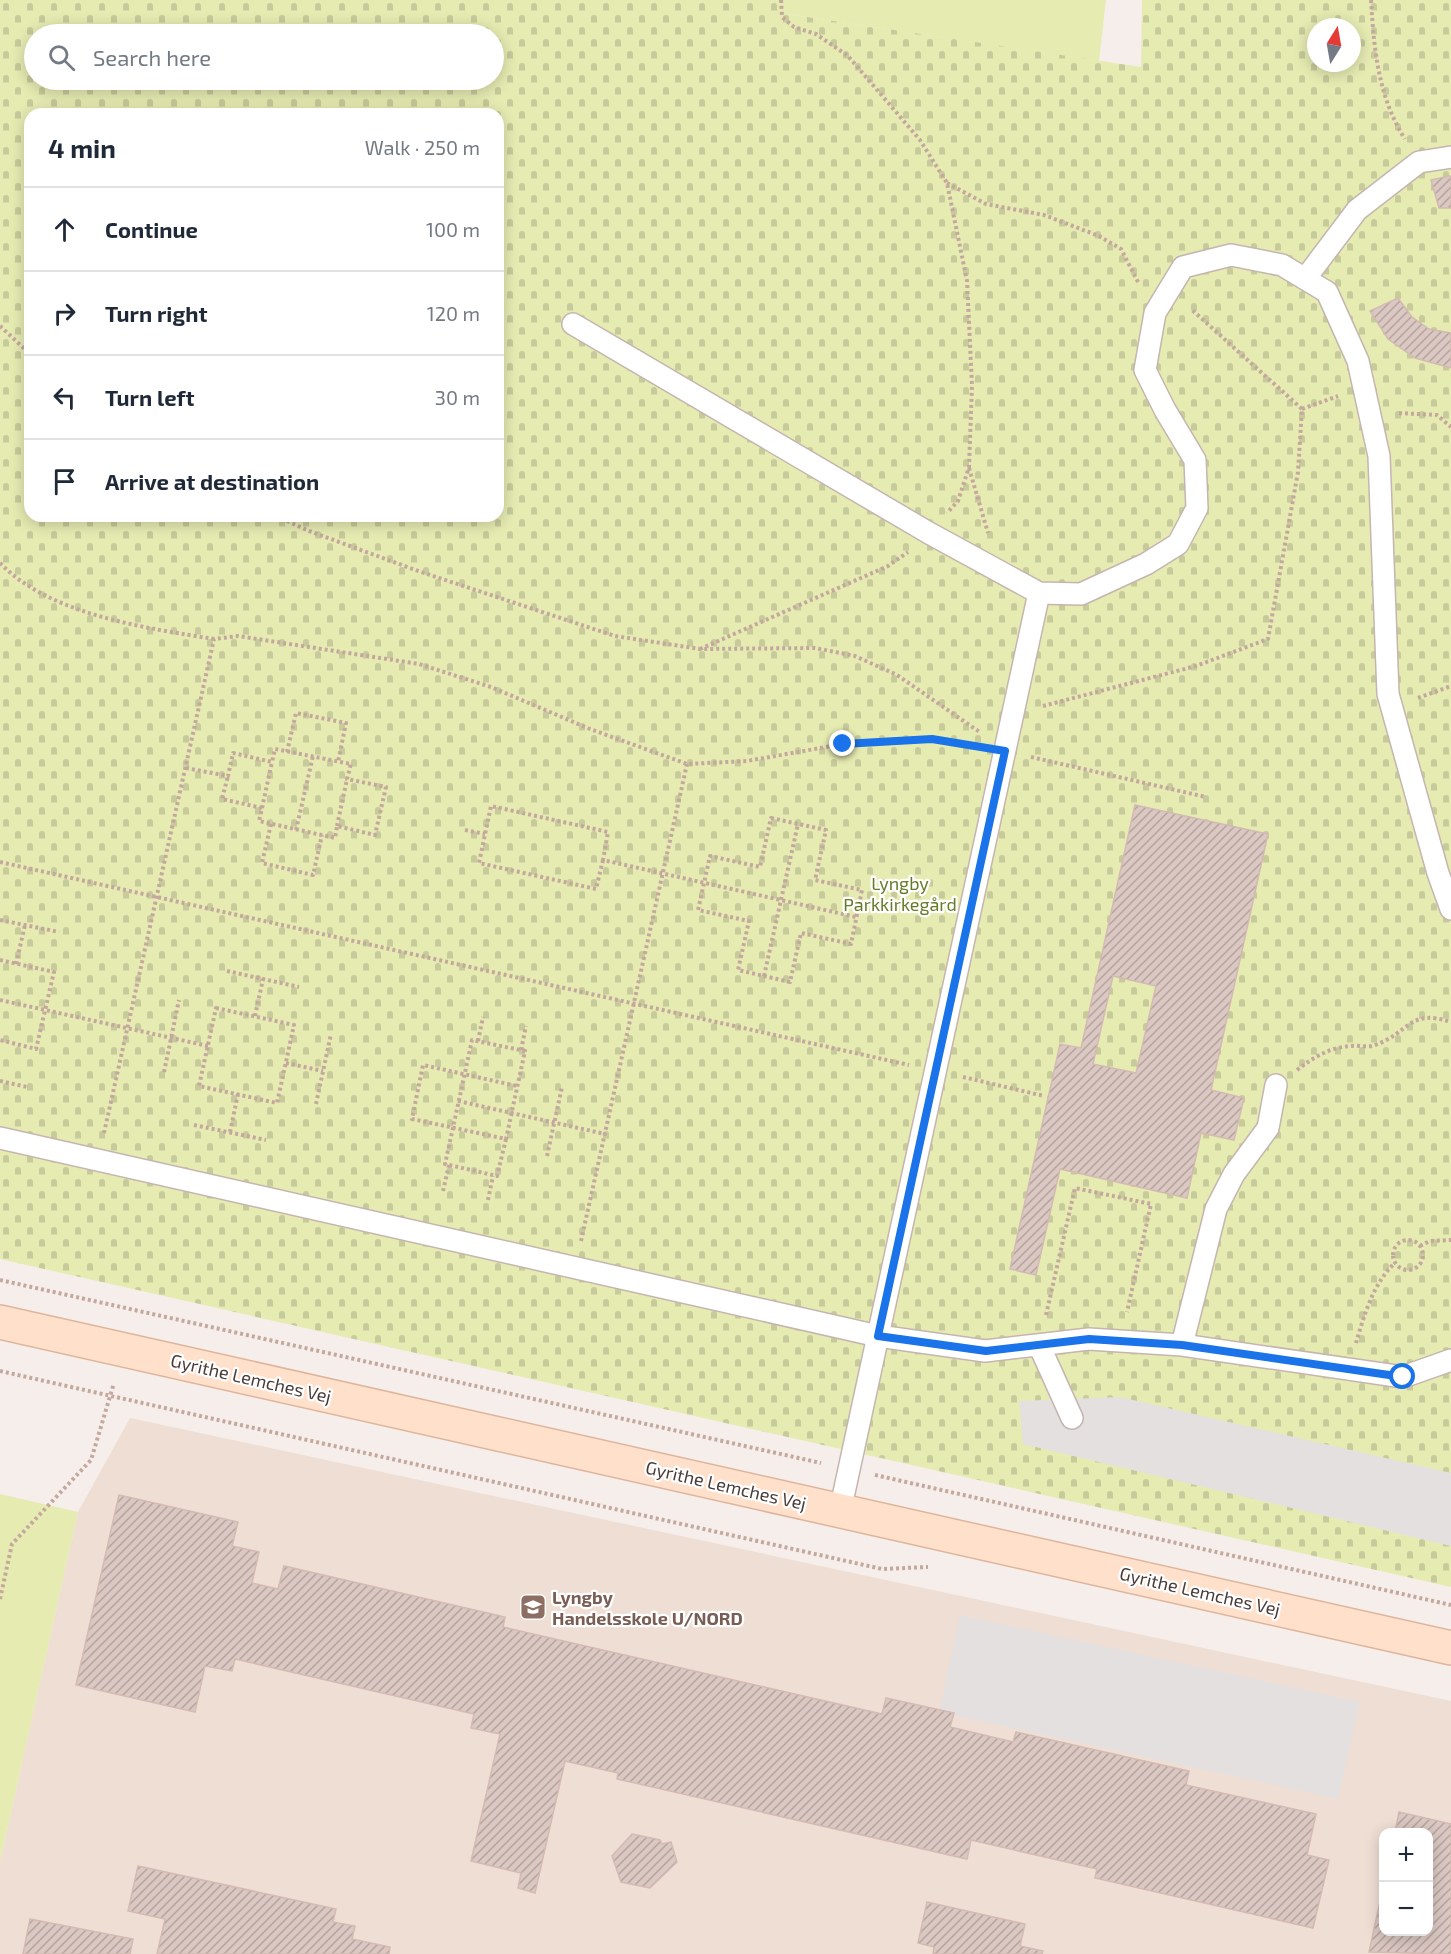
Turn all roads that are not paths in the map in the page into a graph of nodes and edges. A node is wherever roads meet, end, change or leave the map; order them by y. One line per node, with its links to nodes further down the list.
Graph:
1 (1451, 157): 2 (lane)
2 (1305, 279): 4 (lane); 5 (lane)
3 (573, 324): 4 (lane)
4 (1039, 593): 9 (lane)
5 (1451, 909)
6 (1276, 1085): 11 (lane)
7 (0, 1138): 9 (lane)
8 (0, 1322): 14 (street, Gyrithe Lemches Vej)
9 (878, 1336): 10 (lane); 14 (lane)
10 (1040, 1345): 11 (lane); 13 (lane)
11 (1182, 1345): 12 (lane)
12 (1451, 1360)
13 (1072, 1418)
14 (840, 1511): 15 (street, Gyrithe Lemches Vej)
15 (1451, 1648)

